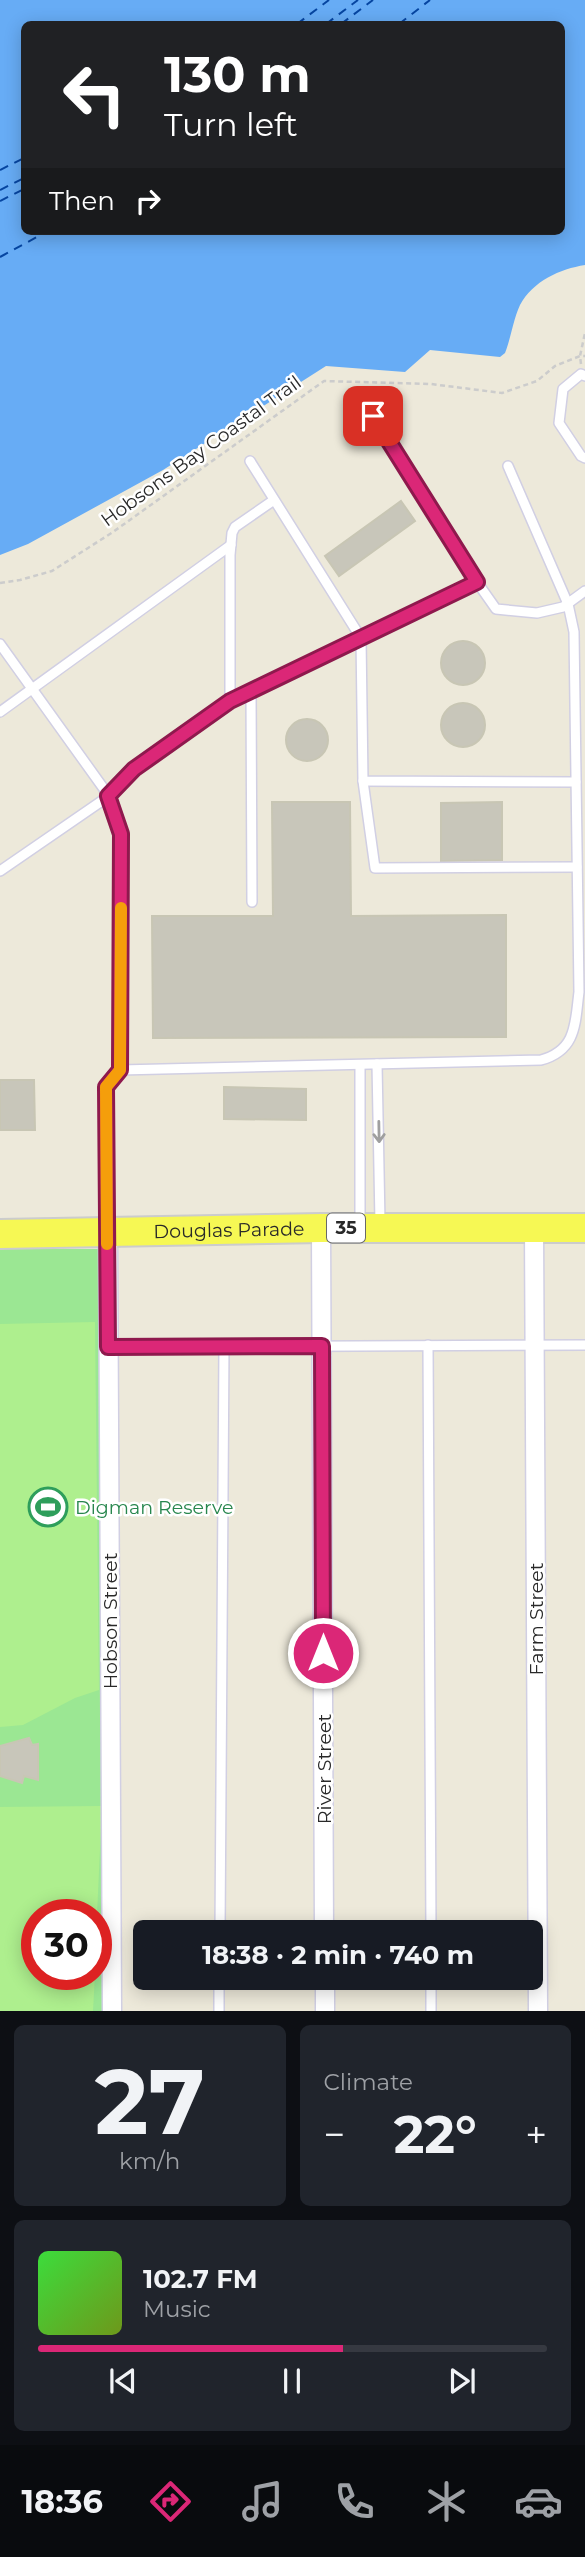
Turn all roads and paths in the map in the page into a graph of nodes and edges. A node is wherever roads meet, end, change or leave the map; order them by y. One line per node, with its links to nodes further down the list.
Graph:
1 (585, 333): 2 (path)
2 (580, 356): 3 (path, Hobsons Bay Coastal Trail); 12 (path, Hobsons Bay Coastal Trail)
3 (585, 356)
4 (585, 376): 6 (lane)
5 (373, 416): 11 (lane)
6 (585, 458)
7 (250, 461): 9 (lane)
8 (508, 466): 14 (lane)
9 (274, 500): 10 (lane); 15 (lane)
10 (231, 545): 17 (lane); 19 (lane)
11 (477, 582): 14 (lane); 15 (lane)
12 (0, 583)
13 (585, 591): 14 (lane)
14 (568, 604): 22 (lane)
15 (362, 638): 18 (lane); 21 (lane)
16 (0, 644): 17 (lane)
17 (32, 687): 20 (lane); 23 (lane)
18 (251, 691): 19 (lane); 26 (lane)
19 (230, 701): 23 (lane)
20 (0, 712)
21 (363, 781): 22 (lane); 24 (lane)
22 (576, 782): 24 (lane)
23 (108, 796): 25 (lane); 29 (lane)
24 (577, 867): 27 (lane)
25 (0, 871)
26 (252, 902)
27 (377, 1064): 28 (lane); 32 (lane, one-way to 32)
28 (360, 1065): 29 (lane); 32 (lane)
29 (120, 1070): 34 (lane)
30 (534, 1227): 32 (main road, Douglas Parade / 35); 33 (main road, Douglas Parade / 35); 38 (street, Farm Street)
31 (321, 1228): 32 (main road, Douglas Parade / 35); 34 (main road, Douglas Parade / 35); 40 (street, River Street)
32 (370, 1228)
33 (585, 1228)
34 (107, 1231): 35 (main road, Douglas Parade / 35); 41 (street, Hobson Street)
35 (0, 1234)
36 (224, 1345): 40 (lane); 41 (lane); 42 (lane)
37 (428, 1345): 38 (lane); 40 (lane); 44 (lane)
38 (535, 1345): 39 (lane); 52 (street, Farm Street)
39 (585, 1345)
40 (322, 1346): 43 (street, River Street)
41 (108, 1347): 48 (street, Hobson Street)
42 (220, 1920)
43 (324, 1920)
44 (430, 1920)
45 (219, 1990): 49 (lane)
46 (324, 1990): 50 (street)
47 (431, 1990): 51 (lane)
48 (112, 2011)
49 (219, 2011)
50 (325, 2011)
51 (431, 2011)
52 (538, 2011)

